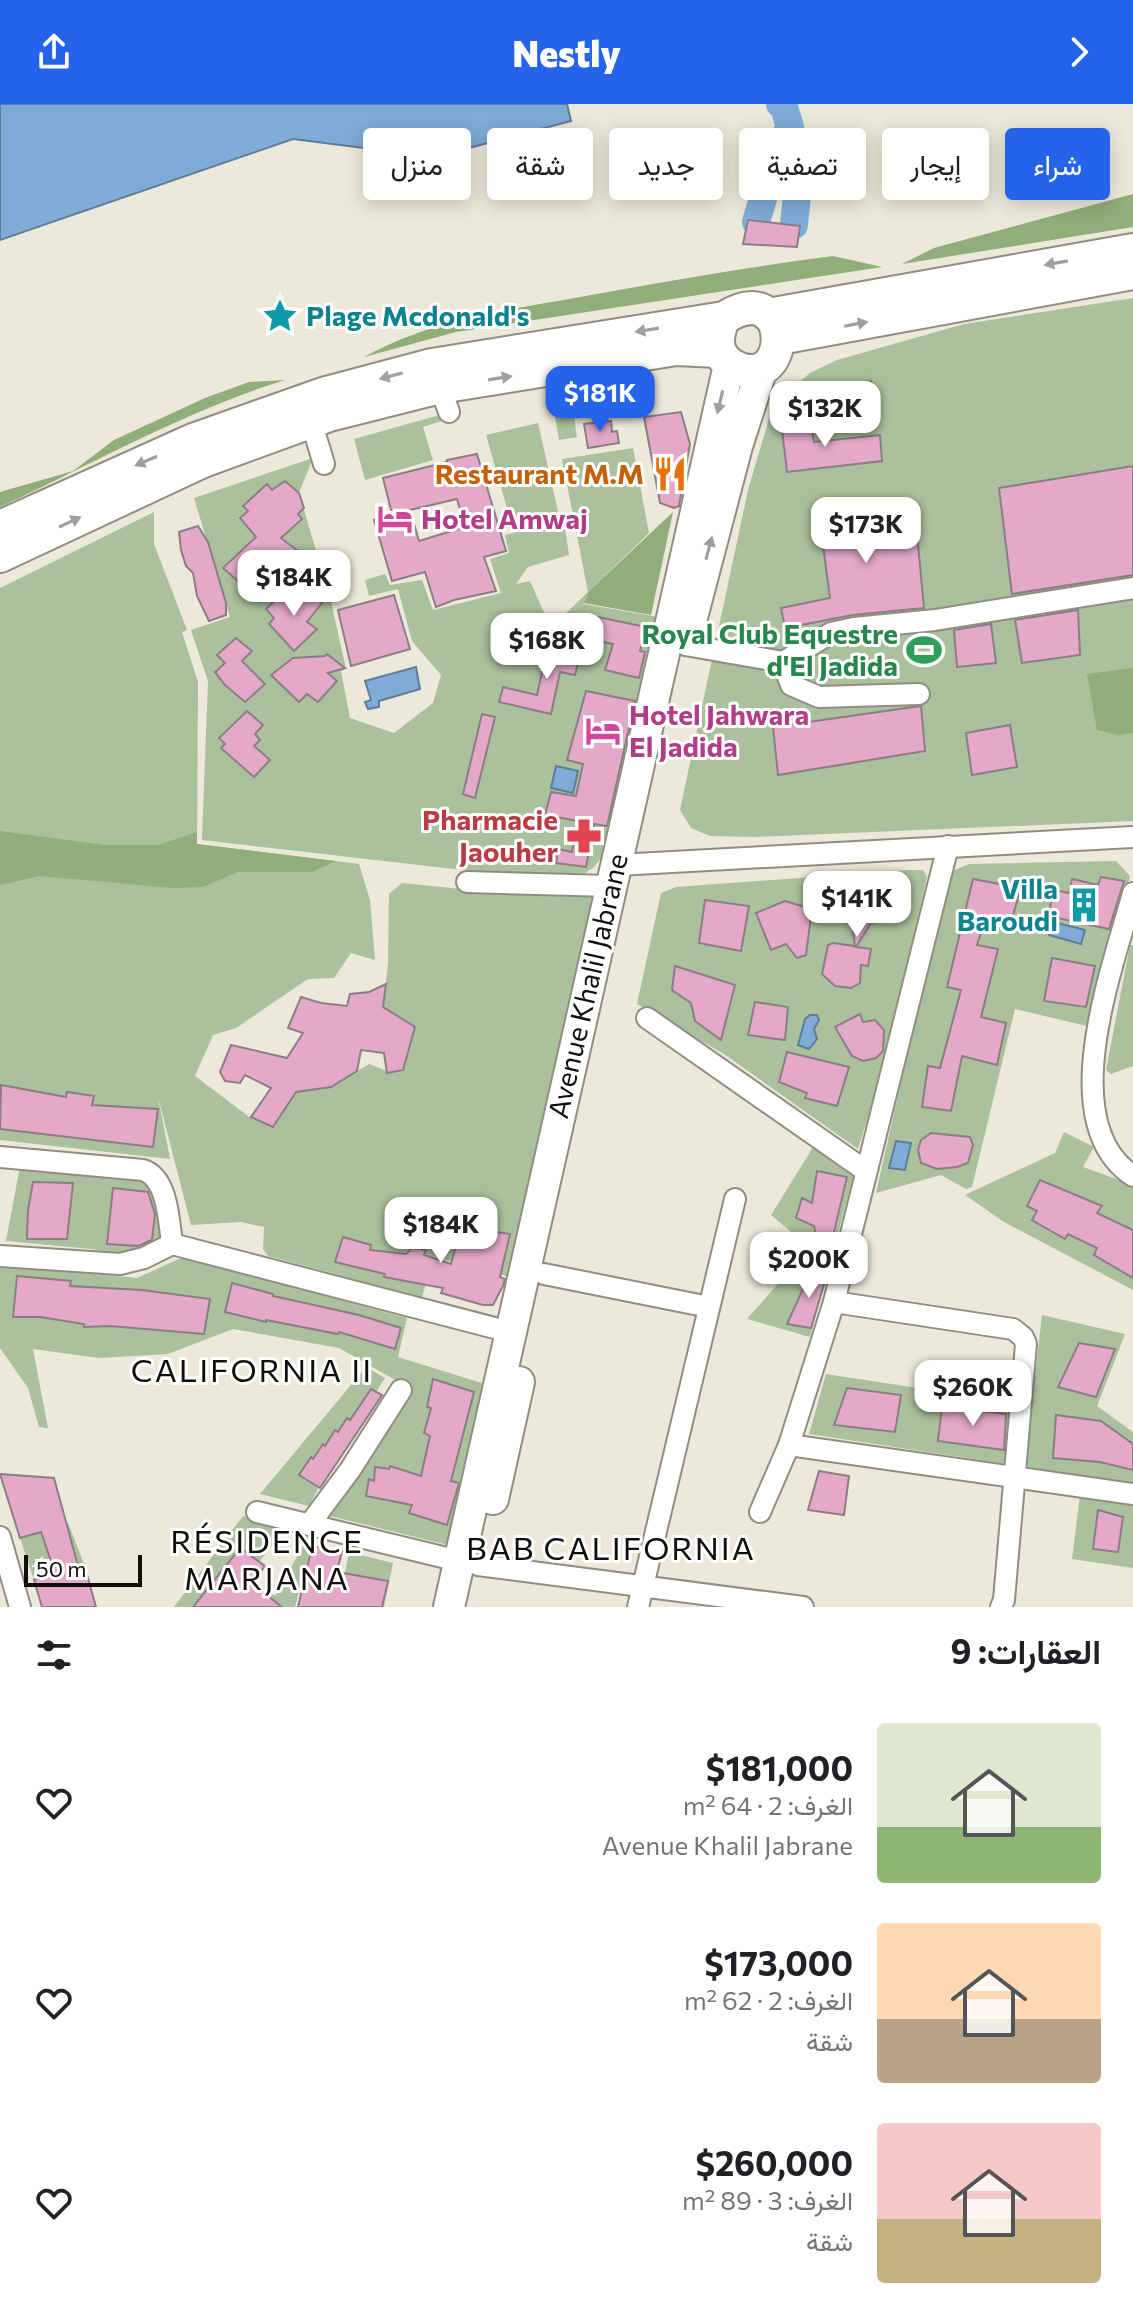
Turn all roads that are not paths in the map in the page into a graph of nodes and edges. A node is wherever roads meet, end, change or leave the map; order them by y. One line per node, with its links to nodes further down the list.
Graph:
1 (1120, 263): 3 (highway)
2 (724, 318): 3 (highway); 4 (highway); 8 (highway, one-way to 8)
3 (774, 326): 5 (highway)
4 (723, 358): 5 (highway); 6 (highway, one-way to 4); 16 (main road, Avenue Khalil Jabrane, one-way to 16)
5 (762, 368): 11 (main road, Avenue Khalil Jabrane, one-way to 5)
6 (311, 421): 7 (street); 9 (highway, one-way to 6)
7 (324, 464)
8 (0, 527)
9 (0, 556)
10 (1133, 588): 12 (street)
11 (685, 645): 12 (street); 16 (main road, Avenue Khalil Jabrane)
12 (783, 662): 13 (street)
13 (919, 694)
14 (1133, 837): 15 (street)
15 (948, 846): 16 (street); 21 (street)
16 (621, 872): 17 (street); 26 (main road, Avenue Khalil Jabrane); 29 (main road, Avenue Khalil Jabrane)
17 (467, 882)
18 (1133, 893): 22 (street)
19 (647, 1018): 21 (street)
20 (0, 1157): 24 (street)
21 (866, 1171): 27 (street)
22 (1133, 1176)
23 (735, 1199): 28 (street)
24 (172, 1244): 25 (street); 29 (street)
25 (0, 1256)
26 (544, 1274): 28 (street); 38 (main road, Avenue Khalil Jabrane)
27 (834, 1302): 31 (street); 32 (street)
28 (709, 1307): 39 (street)
29 (510, 1332): 38 (main road, Avenue Khalil Jabrane)
30 (401, 1390): 36 (street)
31 (789, 1445): 32 (street); 35 (street)
32 (1013, 1478): 33 (street); 45 (street)
33 (1133, 1494)
34 (257, 1512): 36 (street)
35 (760, 1512)
36 (309, 1525): 38 (street)
37 (0, 1537): 40 (street)
38 (469, 1563): 39 (street); 41 (main road, Avenue Khalil Jabrane); 42 (main road, Avenue Khalil Jabrane)
39 (642, 1586): 43 (street); 44 (street)
40 (20, 1607)
41 (449, 1607)
42 (470, 1607)
43 (638, 1607)
44 (803, 1607)
45 (1001, 1607)

